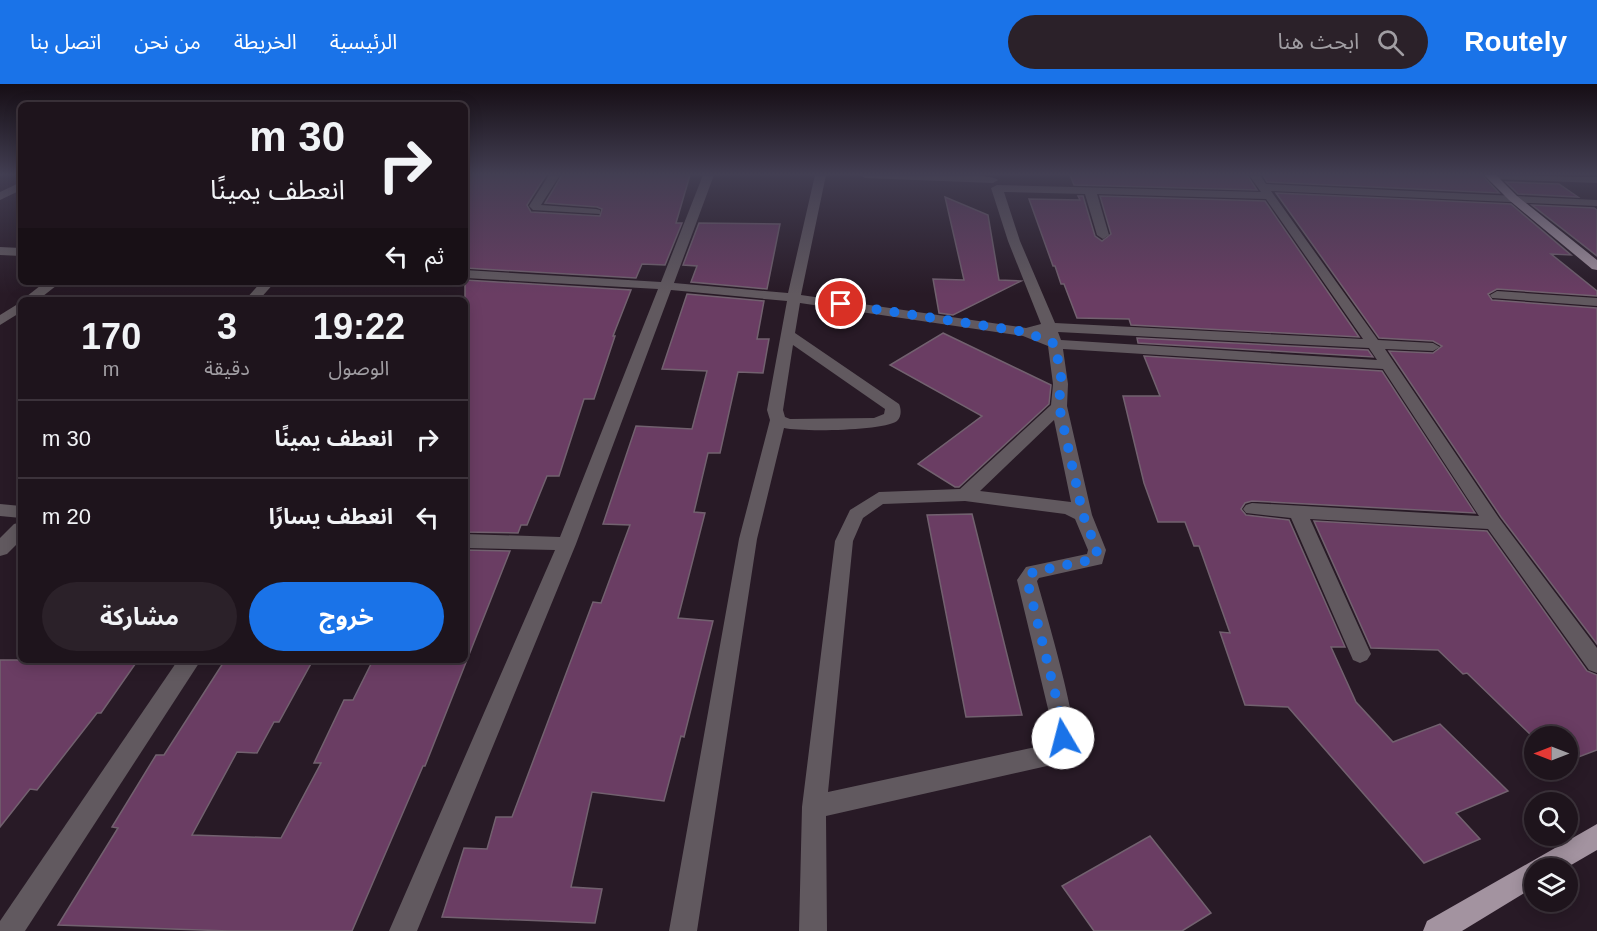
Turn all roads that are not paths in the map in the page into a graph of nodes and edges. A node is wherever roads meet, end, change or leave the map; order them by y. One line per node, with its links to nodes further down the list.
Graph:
1 (695, 215): 14 (street)
2 (812, 215): 18 (street)
3 (1005, 215): 22 (street)
4 (1097, 215): 7 (street)
5 (1281, 215): 26 (street)
6 (1534, 215): 10 (main road)
7 (1103, 235)
8 (0, 251): 9 (street)
9 (18, 252)
10 (1595, 263)
11 (468, 274): 14 (street)
12 (50, 285): 16 (street)
13 (265, 285): 17 (street)
14 (668, 286): 18 (street); 40 (street)
15 (1497, 295): 19 (street)
16 (33, 297)
17 (255, 297)
18 (794, 298): 23 (street); 24 (street)
19 (1597, 302)
20 (18, 308): 21 (street)
21 (0, 321)
22 (1049, 327): 23 (street); 25 (street); 26 (street)
23 (1026, 332): 25 (street)
24 (789, 335): 30 (street); 30 (street)
25 (1055, 344): 28 (street); 29 (street)
26 (1374, 344): 27 (street); 28 (street)
27 (1433, 347)
28 (1388, 365): 37 (street)
29 (1059, 406): 31 (street); 36 (street)
30 (778, 420): 51 (street)
31 (965, 495): 36 (street); 45 (street)
32 (1252, 509): 35 (street)
33 (0, 510): 34 (street)
34 (18, 512)
35 (1298, 513): 37 (street); 42 (street)
36 (1083, 515): 45 (street)
37 (1493, 523): 44 (street)
38 (18, 532): 41 (street)
39 (468, 541): 40 (street)
40 (567, 544): 50 (street)
41 (0, 549)
42 (1360, 654)
43 (188, 663): 49 (street)
44 (1597, 664)
45 (814, 807): 52 (street)
46 (1597, 836): 47 (main road)
47 (1559, 858)
48 (1524, 879): 53 (main road)
49 (9, 931)
50 (403, 931)
51 (683, 931)
52 (813, 931)
53 (1437, 931)

